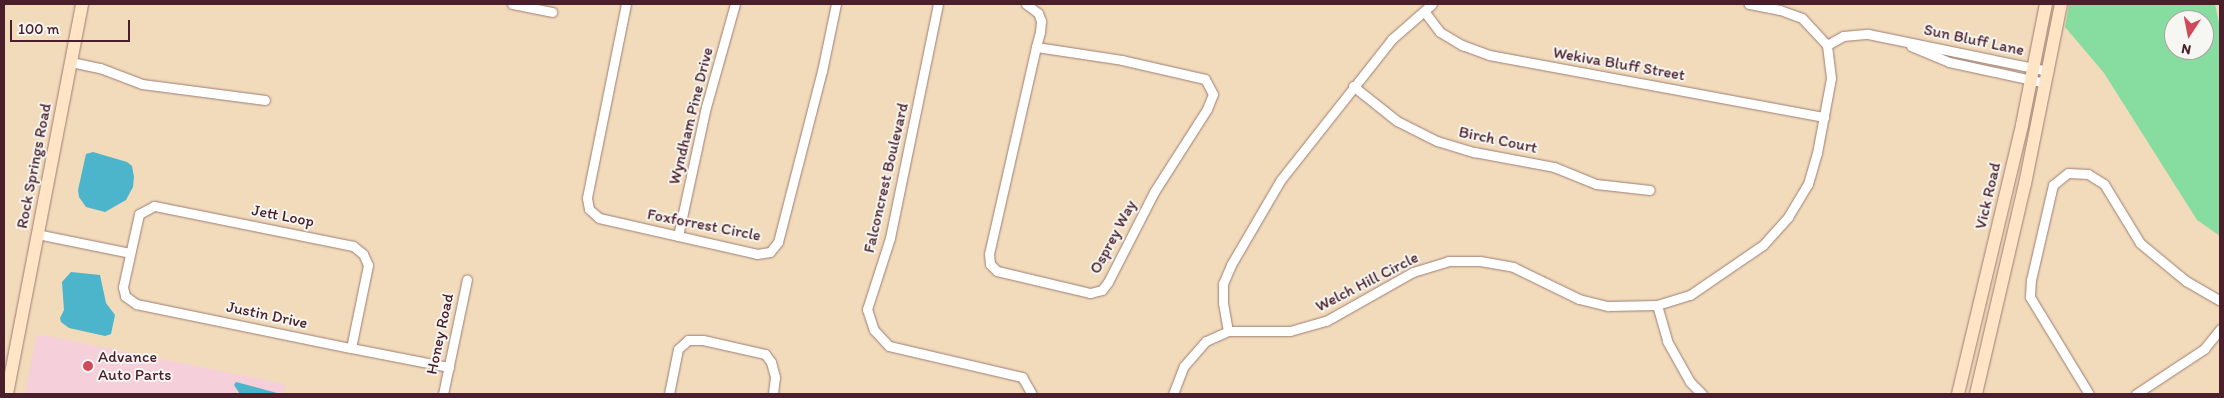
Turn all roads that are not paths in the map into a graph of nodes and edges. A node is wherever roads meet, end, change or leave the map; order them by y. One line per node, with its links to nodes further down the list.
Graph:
1 (82, 4): 16 (street, Rock Springs Road)
2 (512, 4): 13 (street)
3 (626, 4): 24 (street, Foxforrest Circle)
4 (735, 4): 24 (street, Wyndham Pine Drive)
5 (836, 4): 24 (street, Foxforrest Circle)
6 (938, 4): 37 (street, Falconcrest Boulevard)
7 (1026, 4): 15 (street, Osprey Way)
8 (1432, 4): 12 (street)
9 (1749, 4): 14 (street)
10 (2046, 4): 17 (street, Vick Road)
11 (2061, 4): 18 (street, Vick Road)
12 (1424, 11): 19 (street); 21 (street, Wekiva Bluff Street)
13 (552, 12)
14 (1827, 45): 17 (street, Sun Bluff Lane); 21 (street, Welch Hill Circle)
15 (1036, 47): 15 (street, Osprey Way)
16 (71, 62): 20 (street); 23 (street, Rock Springs Road)
17 (2033, 74): 18 (street, Sun Bluff Lane); 40 (street, Vick Road)
18 (2047, 77): 41 (street, Vick Road)
19 (1354, 86): 22 (street, Birch Court); 30 (street)
20 (265, 100)
21 (1824, 117): 28 (street, Welch Hill Circle)
22 (1650, 190)
23 (37, 234): 25 (street); 33 (street, Rock Springs Road)
24 (678, 236)
25 (130, 253): 31 (street, Justin Drive); 31 (street, Jett Loop)
26 (467, 279): 32 (street, Honey Road)
27 (2220, 301): 42 (street)
28 (1656, 305): 30 (street, Welch Hill Circle); 39 (street)
29 (2220, 329): 43 (street)
30 (1228, 331): 38 (street)
31 (351, 348): 32 (street, Justin Drive)
32 (449, 367): 34 (street, Honey Road)
33 (6, 394)
34 (443, 394)
35 (668, 394): 36 (street)
36 (773, 394)
37 (1032, 394)
38 (1173, 394)
39 (1702, 394)
40 (1958, 394)
41 (1976, 394)
42 (2089, 394)
43 (2136, 394)

